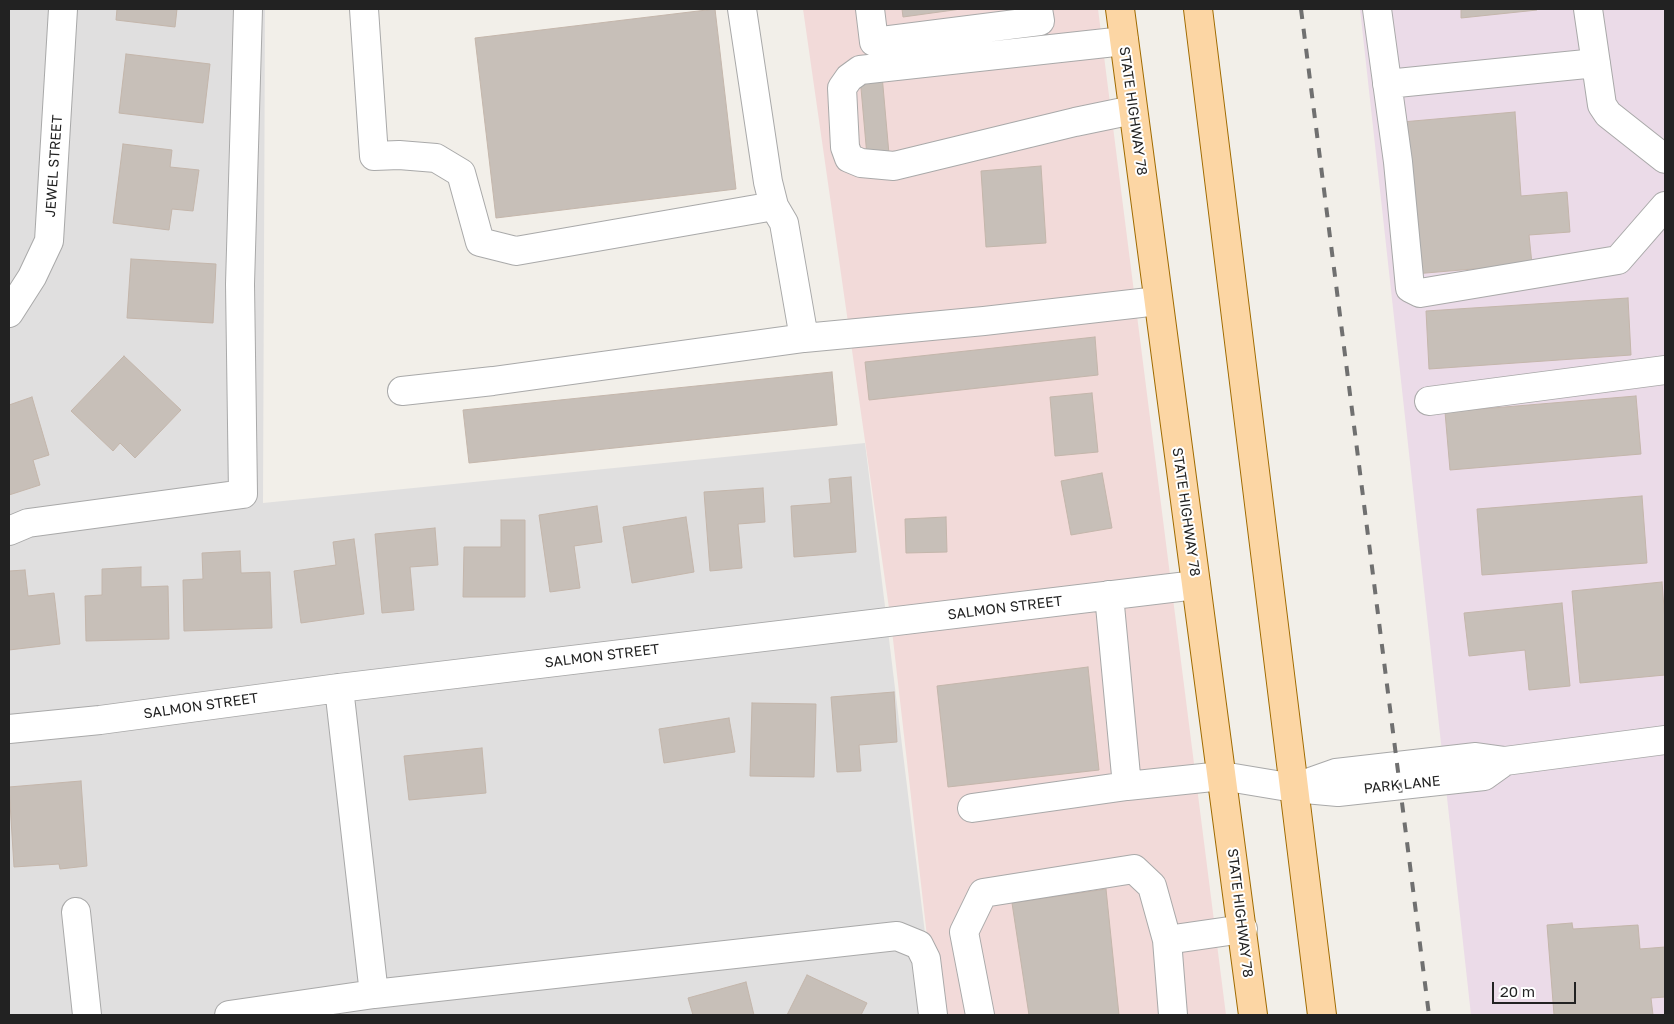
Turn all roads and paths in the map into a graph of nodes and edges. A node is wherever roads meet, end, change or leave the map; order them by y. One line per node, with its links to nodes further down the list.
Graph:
1 (63, 9): 20 (street, JEWEL STREET)
2 (248, 9): 25 (street)
3 (364, 9): 17 (street)
4 (742, 9): 17 (street)
5 (870, 9): 10 (street)
6 (1120, 9): 11 (main road, STATE HIGHWAY 78)
7 (1198, 9): 33 (main road)
8 (1377, 9): 14 (street)
9 (1588, 9): 13 (street)
10 (1039, 15): 12 (street)
11 (1124, 41): 12 (street); 15 (main road, STATE HIGHWAY 78)
12 (1043, 50): 15 (street)
13 (1596, 63): 14 (street); 16 (street)
14 (1387, 84): 18 (street)
15 (1133, 110): 19 (main road, STATE HIGHWAY 78)
16 (1665, 158)
17 (774, 206): 21 (street)
18 (1665, 206)
19 (1158, 301): 21 (street); 26 (main road, STATE HIGHWAY 78)
20 (9, 313)
21 (804, 338): 23 (street)
22 (1665, 370): 24 (street)
23 (402, 391)
24 (1429, 401)
25 (9, 531)
26 (1196, 585): 27 (street, SALMON STREET); 31 (main road, STATE HIGHWAY 78)
27 (1109, 595): 28 (street, SALMON STREET); 32 (street)
28 (339, 688): 29 (street, SALMON STREET); 38 (street)
29 (9, 728)
30 (1665, 740): 33 (street, PARK LANE)
31 (1222, 776): 32 (street, PARK LANE); 33 (street, PARK LANE); 36 (main road, STATE HIGHWAY 78)
32 (1127, 786): 34 (street, PARK LANE)
33 (1294, 788): 45 (main road)
34 (972, 808)
35 (76, 912): 39 (street)
36 (1243, 929): 37 (street); 44 (main road, STATE HIGHWAY 78)
37 (1167, 940): 42 (street); 43 (street)
38 (374, 994): 40 (street); 41 (street)
39 (88, 1015)
40 (230, 1015)
41 (933, 1015)
42 (980, 1015)
43 (1173, 1015)
44 (1253, 1015)
45 (1322, 1015)

